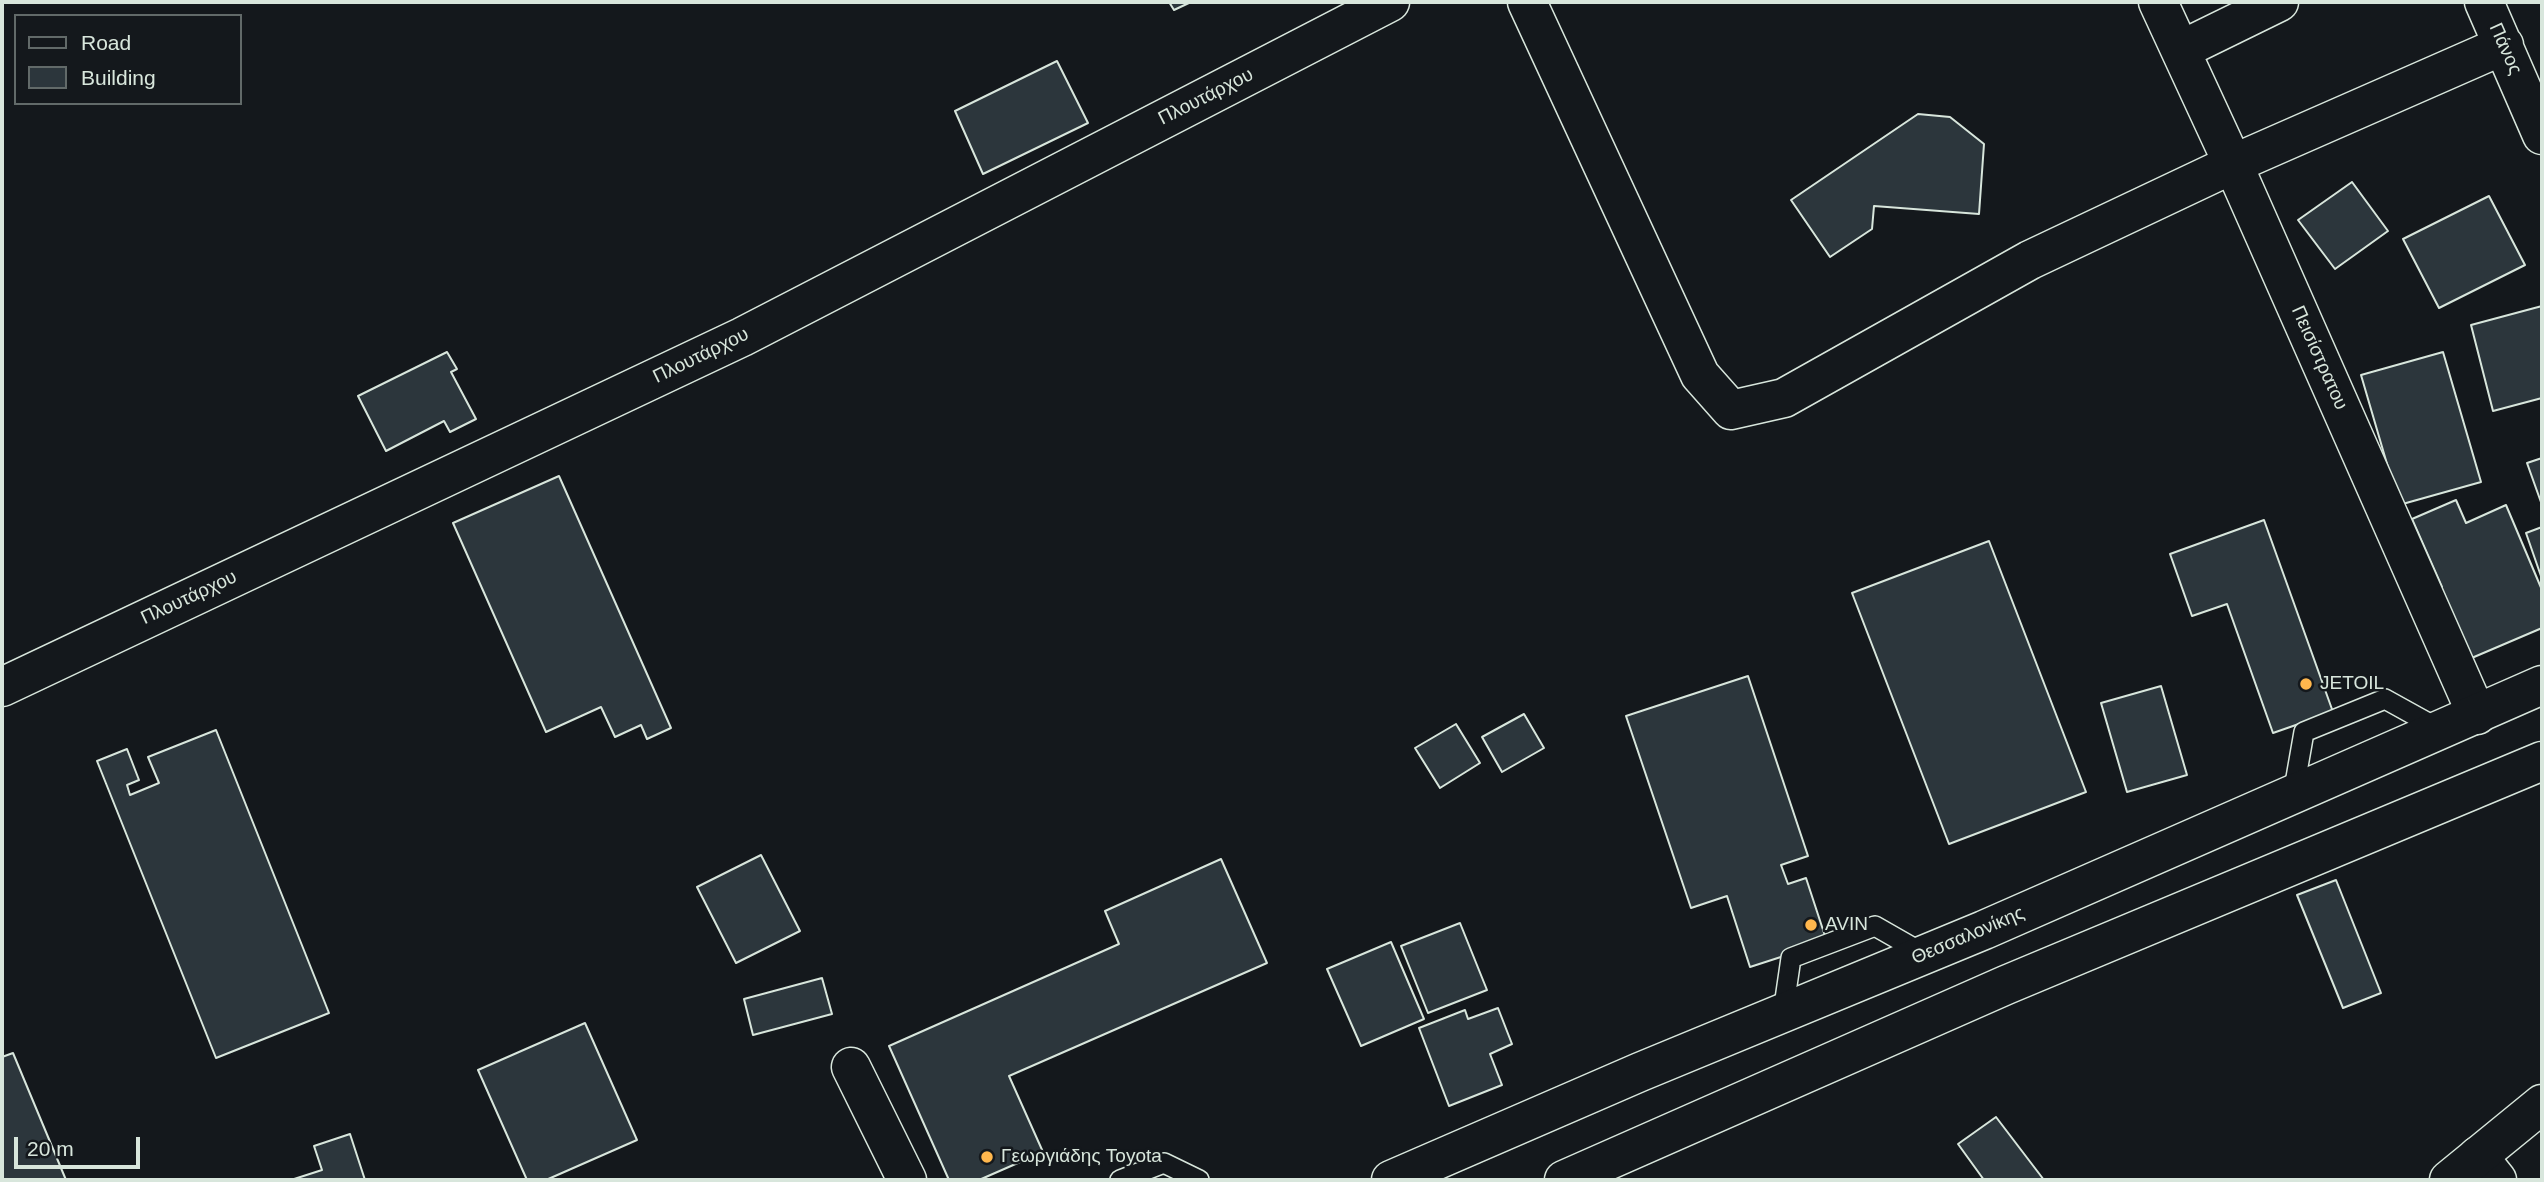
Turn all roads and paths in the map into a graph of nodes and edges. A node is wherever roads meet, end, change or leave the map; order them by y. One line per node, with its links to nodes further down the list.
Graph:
1 (1390, 2): 11 (street, Πλουτάρχου)
2 (1527, 2): 9 (street)
3 (2158, 2): 7 (street, Πεισίστρατου)
4 (2279, 2): 7 (street)
5 (2484, 2): 6 (street, Πάνος)
6 (2504, 45): 8 (street, Πάνος); 9 (street)
7 (2181, 50): 9 (street, Πεισίστρατου)
8 (2542, 135)
9 (2233, 164): 12 (street, Πεισίστρατου)
10 (2542, 685): 12 (street, Θεσσαλονίκης)
11 (2, 687)
12 (2477, 715): 13 (street, Θεσσαλονίκης)
13 (2442, 730): 15 (street, Θεσσαλονίκης); 15 (lane)
14 (2542, 761): 17 (street)
15 (2293, 795): 16 (street, Θεσσαλονίκης)
16 (1984, 930): 17 (street); 24 (street, Θεσσαλονίκης)
17 (2006, 985): 25 (street)
18 (851, 1067): 21 (street)
19 (2542, 1104): 20 (street)
20 (2487, 1168): 26 (street)
21 (906, 1180)
22 (1120, 1180): 23 (lane)
23 (1199, 1180)
24 (1391, 1180)
25 (1564, 1180)
26 (2449, 1180)

